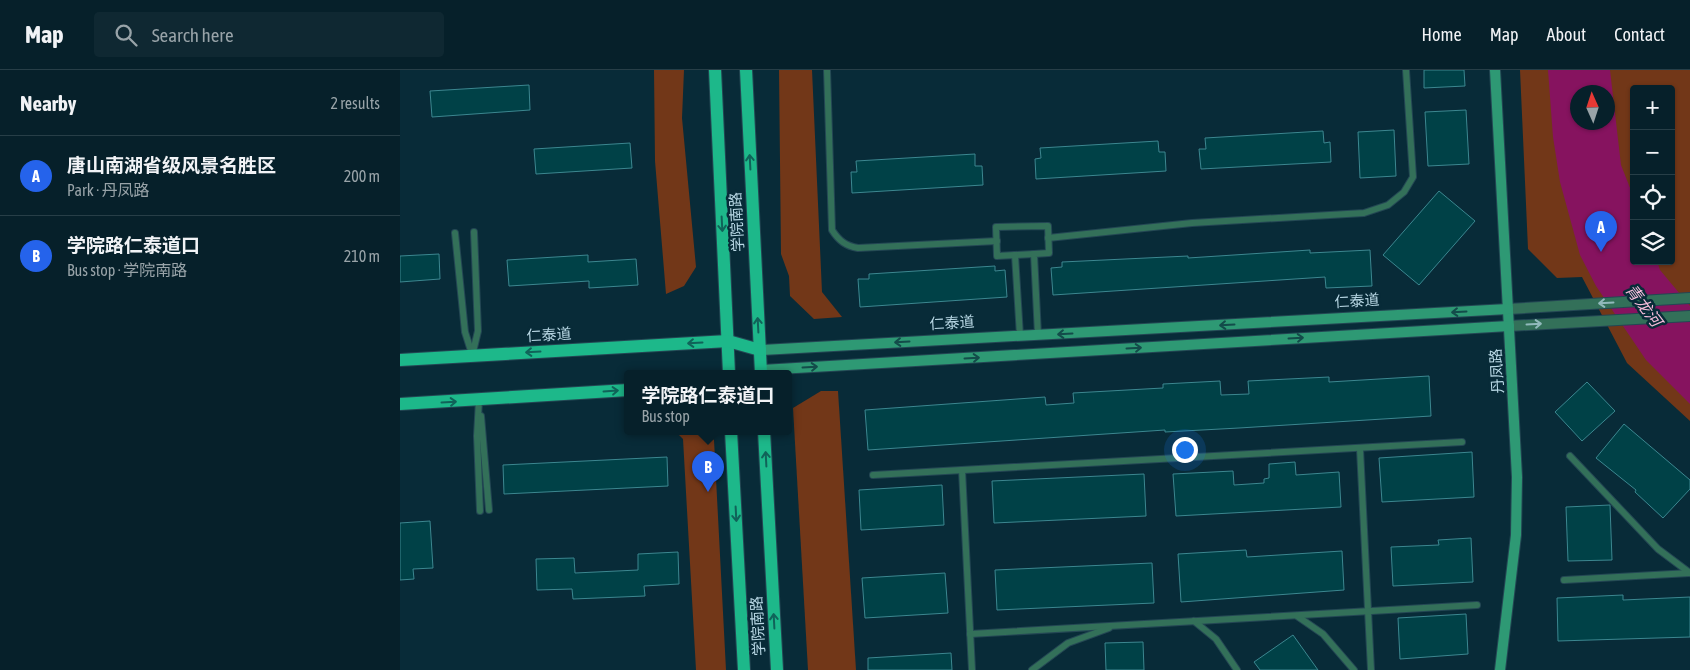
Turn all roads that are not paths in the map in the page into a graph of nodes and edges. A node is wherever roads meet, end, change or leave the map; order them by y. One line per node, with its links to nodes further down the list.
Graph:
1 (714, 70): 18 (main road, 学院南路, one-way to 18)
2 (746, 70): 19 (main road, 学院南路, one-way to 2)
3 (827, 70): 9 (lane)
4 (1406, 70): 8 (lane)
5 (1495, 70): 13 (main road, 丹凤路)
6 (474, 232): 20 (lane)
7 (455, 233): 20 (lane)
8 (1048, 238): 9 (lane); 10 (lane)
9 (997, 240): 11 (lane)
10 (1034, 254): 11 (lane); 16 (lane)
11 (1014, 255): 17 (lane)
12 (1690, 298): 13 (street, one-way to 13)
13 (1508, 309): 15 (main road, 丹凤路); 16 (main road, 仁泰道, one-way to 16)
14 (1690, 316): 15 (street, one-way to 14)
15 (1509, 326): 24 (main road, one-way to 15); 51 (main road, 丹凤路)
16 (1038, 335): 17 (main road, 仁泰道)
17 (1020, 336): 19 (main road, 仁泰道, one-way to 19)
18 (728, 341): 19 (main road, 仁泰道); 20 (main road, 仁泰道, one-way to 20); 22 (main road, 学院南路)
19 (760, 350): 23 (main road, 学院南路)
20 (472, 356): 21 (main road, 仁泰道)
21 (400, 360)
22 (728, 370)
23 (758, 370)
24 (791, 370)
25 (624, 390): 26 (main road, one-way to 25)
26 (479, 400): 27 (main road, one-way to 26); 35 (lane); 36 (lane)
27 (400, 404)
28 (731, 435): 44 (main road, 学院南路, one-way to 44)
29 (764, 435): 45 (main road, 学院南路, one-way to 29)
30 (1462, 442): 31 (lane)
31 (1360, 449): 33 (lane); 39 (lane)
32 (1570, 456): 37 (lane)
33 (962, 470): 34 (lane); 43 (lane)
34 (873, 475)
35 (489, 510)
36 (480, 511)
37 (1564, 580)
38 (1477, 605): 39 (lane)
39 (1369, 612): 40 (lane); 50 (lane)
40 (1296, 616): 41 (lane); 49 (lane)
41 (1194, 621): 42 (lane); 48 (lane)
42 (1117, 626): 43 (lane); 47 (lane)
43 (970, 634): 46 (lane)
44 (744, 670)
45 (777, 670)
46 (972, 670)
47 (1032, 670)
48 (1237, 670)
49 (1354, 670)
50 (1370, 670)
51 (1500, 670)

